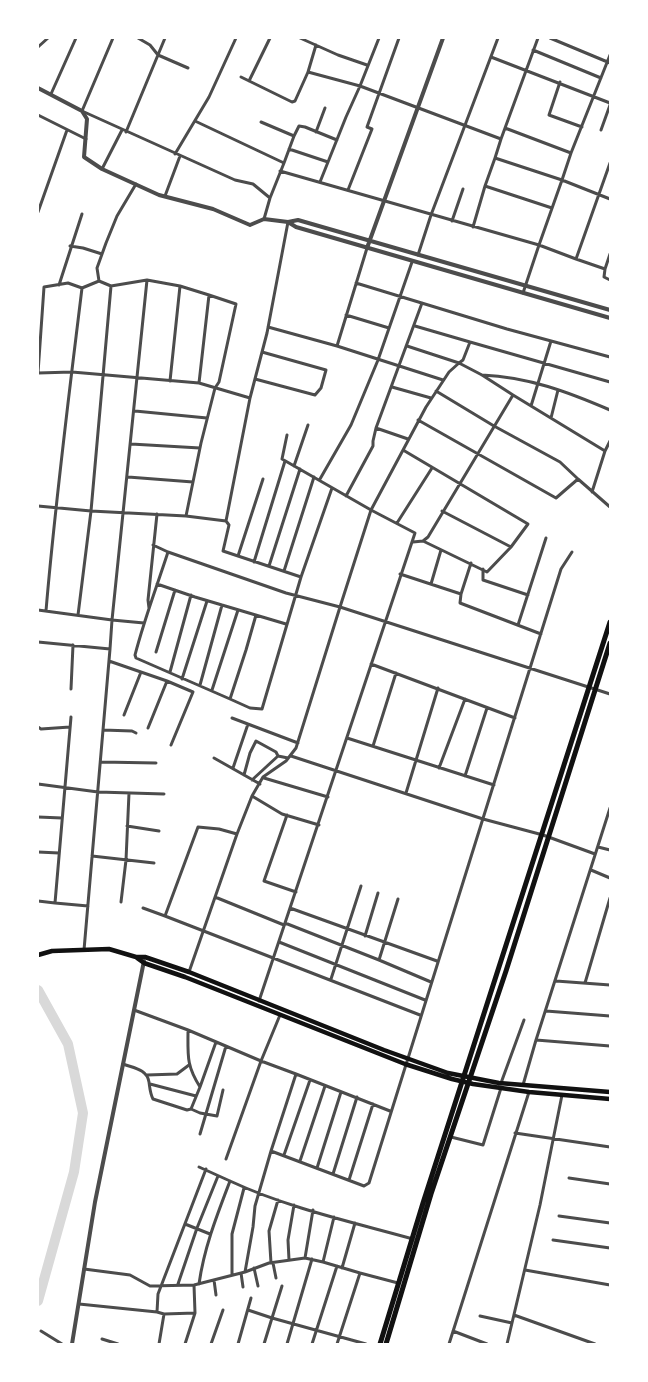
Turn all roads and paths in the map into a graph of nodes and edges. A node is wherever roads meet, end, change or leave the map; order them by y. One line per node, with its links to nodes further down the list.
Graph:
1 (48, 38): 16 (street)
2 (76, 38): 32 (street)
3 (113, 38): 38 (street)
4 (138, 38): 18 (street)
5 (165, 38): 18 (street)
6 (236, 38): 40 (street)
7 (270, 38): 28 (street)
8 (300, 38): 15 (street)
9 (379, 38): 22 (street)
10 (399, 38): 33 (street)
11 (443, 38): 37 (street)
12 (498, 38): 20 (street)
13 (538, 38): 17 (street)
14 (550, 38): 21 (street)
15 (316, 45): 22 (street); 25 (street)
16 (38, 47)
17 (533, 50): 24 (street); 27 (street)
18 (158, 55): 23 (street); 47 (street)
19 (610, 56): 21 (street)
20 (491, 57): 24 (street); 42 (street)
21 (609, 62): 27 (street)
22 (367, 65): 30 (street)
23 (188, 68)
24 (526, 70): 29 (street); 44 (street)
25 (308, 72): 28 (street); 30 (street)
26 (241, 77): 28 (street)
27 (601, 78): 34 (street)
28 (250, 81)
29 (560, 82): 34 (street); 43 (street)
30 (360, 86): 33 (street); 52 (street)
31 (38, 88): 32 (street)
32 (51, 94): 38 (street)
33 (379, 94): 37 (street); 68 (street)
34 (594, 96): 35 (street); 43 (street)
35 (610, 104): 46 (street)
36 (325, 108): 48 (street)
37 (417, 108): 42 (street); 73 (street)
38 (82, 111): 47 (street); 51 (street)
39 (38, 115): 45 (street)
40 (194, 121): 55 (street); 59 (street)
41 (262, 122): 49 (street)
42 (465, 125): 50 (street); 77 (street)
43 (582, 127): 54 (street)
44 (504, 128): 50 (street); 54 (street)
45 (67, 130): 51 (street); 75 (street)
46 (601, 130)
47 (124, 131): 55 (street); 61 (street)
48 (316, 132): 49 (street); 52 (street)
49 (294, 136): 53 (street)
50 (501, 138): 57 (street)
51 (87, 139): 61 (street)
52 (337, 140): 58 (street)
53 (289, 149): 58 (street); 59 (street)
54 (571, 153): 63 (street)
55 (175, 154): 56 (street)
56 (180, 156): 70 (street); 71 (street)
57 (495, 158): 63 (street); 66 (street)
58 (328, 162): 64 (street)
59 (284, 163): 62 (street)
60 (610, 163): 69 (street)
61 (102, 169): 65 (street)
62 (280, 171): 64 (street); 71 (street)
63 (562, 180): 69 (street); 74 (street)
64 (320, 182): 68 (street)
65 (136, 184): 70 (street); 86 (street)
66 (486, 186): 74 (street); 81 (street)
67 (463, 189): 79 (street)
68 (348, 190): 73 (street)
69 (598, 194): 72 (street); 89 (street)
70 (164, 196): 78 (street)
71 (270, 198): 78 (street)
72 (610, 199)
73 (383, 201): 77 (street); 82 (street)
74 (552, 208): 83 (street)
75 (38, 212)
76 (82, 214): 84 (street)
77 (431, 215): 79 (street); 88 (street)
78 (264, 219): 80 (street)
79 (452, 221): 81 (street)
80 (288, 222): 82 (street); 85 (street); 111 (street)
81 (473, 227): 83 (street)
82 (370, 241): 85 (street); 88 (street)
83 (539, 245): 89 (street); 99 (street)
84 (70, 246): 86 (street); 96 (street)
85 (368, 248): 90 (street); 95 (street)
86 (102, 254): 94 (street)
87 (610, 254): 91 (street)
88 (418, 256): 99 (street)
89 (576, 258): 91 (street)
90 (412, 262): 103 (street); 105 (street)
91 (605, 269): 93 (street)
92 (147, 280): 97 (street); 98 (street); 128 (street)
93 (610, 280)
94 (99, 281): 97 (street); 100 (street)
95 (356, 282): 105 (street); 108 (street)
96 (59, 285): 100 (street); 102 (street)
97 (111, 286): 126 (street)
98 (180, 286): 104 (street); 131 (street)
99 (525, 287): 103 (street); 107 (street)
100 (82, 288): 124 (street)
101 (38, 292): 102 (street)
102 (44, 293): 113 (street)
103 (523, 294): 109 (street)
104 (208, 295): 133 (street); 136 (street)
105 (401, 297): 106 (street); 112 (street)
106 (422, 303): 110 (street); 114 (street)
107 (610, 310)
108 (346, 315): 112 (street); 116 (street)
109 (610, 318)
110 (414, 326): 115 (street); 117 (street)
111 (268, 327): 116 (street); 118 (street)
112 (389, 328): 120 (street)
113 (39, 329): 125 (street)
114 (551, 341): 119 (street); 122 (street)
115 (470, 342): 121 (street); 122 (street)
116 (337, 346): 120 (street)
117 (407, 346): 121 (street); 123 (street)
118 (262, 352): 129 (street); 129 (street)
119 (610, 357)
120 (378, 360): 123 (street); 166 (street)
121 (459, 363): 127 (street); 130 (street)
122 (544, 363): 132 (street); 134 (street)
123 (399, 366): 130 (street); 135 (street)
124 (72, 372): 125 (street); 126 (street); 174 (street)
125 (38, 373)
126 (104, 375): 128 (street); 177 (street)
127 (482, 375): 134 (street); 139 (street)
128 (138, 378): 131 (street); 144 (street)
129 (255, 379): 140 (street)
130 (443, 380): 138 (street)
131 (170, 381): 133 (street)
132 (610, 382)
133 (199, 383): 136 (street)
134 (538, 384): 137 (street); 142 (street)
135 (392, 387): 141 (street); 150 (street)
136 (215, 388): 140 (street); 145 (street)
137 (558, 389): 143 (street); 146 (street)
138 (436, 391): 141 (street); 149 (street)
139 (513, 395): 142 (street); 149 (street)
140 (250, 398): 182 (street)
141 (431, 398): 147 (street)
142 (532, 406): 146 (street)
143 (610, 410)
144 (135, 411): 145 (street); 154 (street)
145 (207, 418): 155 (street)
146 (551, 418): 157 (street)
147 (418, 420): 152 (street); 158 (street)
148 (308, 425): 160 (street)
149 (494, 426): 158 (street); 167 (street)
150 (376, 428): 152 (street); 172 (street)
151 (287, 435): 159 (street)
152 (408, 439): 156 (street)
153 (610, 441): 157 (street)
154 (131, 444): 155 (street); 164 (street)
155 (200, 448): 168 (street)
156 (402, 450): 161 (street); 176 (street)
157 (606, 451): 171 (street)
158 (476, 454): 167 (street); 169 (street)
159 (285, 461): 160 (street); 193 (street)
160 (294, 466): 162 (street)
161 (432, 468): 169 (street); 183 (street)
162 (300, 469): 163 (street); 195 (street)
163 (314, 476): 166 (street); 197 (street)
164 (128, 477): 168 (street); 179 (street)
165 (263, 479): 192 (street)
166 (320, 479): 170 (street)
167 (578, 479): 171 (street)
168 (193, 482): 181 (street)
169 (459, 484): 178 (street); 188 (street)
170 (332, 488): 172 (street); 199 (street)
171 (592, 492): 175 (street)
172 (346, 496): 176 (street)
173 (38, 506): 174 (street)
174 (55, 507): 177 (street); 213 (street)
175 (610, 507)
176 (371, 510): 183 (street); 209 (street)
177 (91, 511): 179 (street); 214 (street)
178 (442, 511): 185 (street); 188 (street)
179 (124, 512): 180 (street); 216 (street)
180 (157, 514): 181 (street); 187 (street)
181 (186, 516): 182 (street)
182 (226, 520): 192 (street)
183 (397, 523): 186 (street)
184 (546, 538): 206 (street)
185 (423, 541): 186 (street); 189 (street)
186 (412, 542): 198 (street)
187 (153, 545): 190 (street); 211 (street)
188 (511, 547): 196 (street)
189 (441, 550): 194 (street); 201 (street)
190 (168, 552): 200 (street); 205 (street)
191 (572, 552): 222 (street)
192 (238, 556): 193 (street)
193 (254, 562): 195 (street)
194 (472, 563): 196 (street); 203 (street)
195 (269, 566): 197 (street)
196 (483, 569): 206 (street)
197 (284, 572): 199 (street)
198 (400, 574): 201 (street); 217 (street)
199 (301, 577): 205 (street)
200 (157, 584): 202 (street); 211 (street)
201 (431, 584): 203 (street)
202 (175, 590): 204 (street); 227 (street)
203 (461, 594): 221 (street)
204 (191, 595): 207 (street); 232 (street)
205 (295, 595): 209 (street); 220 (street)
206 (528, 595): 221 (street)
207 (207, 600): 208 (street); 234 (street)
208 (222, 605): 212 (street); 236 (street)
209 (340, 607): 217 (street); 257 (street)
210 (38, 610): 213 (street)
211 (149, 610): 219 (street)
212 (238, 610): 215 (street); 241 (street)
213 (46, 611): 214 (street)
214 (78, 615): 216 (street)
215 (256, 615): 220 (street); 243 (street)
216 (112, 620): 219 (street); 226 (street)
217 (385, 621): 229 (street); 230 (street)
218 (610, 622): 237 (highway)
219 (144, 623): 232 (street)
220 (286, 624): 243 (street)
221 (518, 625): 222 (street)
222 (541, 634): 230 (street)
223 (38, 642): 225 (street)
224 (610, 643): 240 (highway)
225 (73, 645): 226 (street); 239 (street)
226 (110, 648): 228 (street)
227 (156, 652)
228 (109, 661): 231 (street); 254 (street)
229 (371, 664): 233 (street); 256 (street)
230 (530, 667): 237 (street); 249 (street)
231 (141, 672): 235 (street); 246 (street)
232 (170, 672): 234 (street)
233 (396, 673): 238 (street); 259 (street)
234 (182, 679): 236 (street)
235 (167, 681): 253 (street); 258 (street)
236 (200, 686): 241 (street)
237 (589, 686): 240 (street); 292 (highway)
238 (438, 688): 244 (street); 263 (street)
239 (71, 689)
240 (596, 689): 242 (street); 293 (highway)
241 (212, 690): 243 (street)
242 (610, 694)
243 (230, 699)
244 (464, 699): 245 (street); 267 (street)
245 (487, 708): 249 (street); 270 (street)
246 (124, 715)
247 (71, 717): 252 (street)
248 (232, 718): 250 (street)
249 (515, 718): 275 (street)
250 (248, 724): 257 (street); 266 (street)
251 (38, 727): 252 (street)
252 (70, 727): 276 (street)
253 (148, 728)
254 (103, 730): 255 (street); 264 (street)
255 (136, 733)
256 (347, 738): 259 (street); 268 (street)
257 (298, 743): 261 (street)
258 (170, 745)
259 (373, 746): 263 (street)
260 (278, 756): 261 (street); 269 (street); 272 (street)
261 (290, 757): 268 (street); 271 (street)
262 (214, 758): 266 (street)
263 (415, 760): 267 (street); 279 (street)
264 (101, 762): 265 (street); 277 (street)
265 (156, 763)
266 (233, 768): 269 (street)
267 (439, 768): 270 (street)
268 (337, 770): 279 (street); 282 (street)
269 (244, 775): 272 (street)
270 (465, 776): 275 (street)
271 (263, 777): 274 (street); 282 (street)
272 (252, 780): 274 (street)
273 (38, 784): 276 (street)
274 (260, 784): 281 (street)
275 (494, 785): 287 (street)
276 (64, 786): 277 (street); 286 (street)
277 (98, 792): 278 (street); 299 (street)
278 (129, 793): 280 (street); 289 (street)
279 (406, 793): 287 (street)
280 (164, 794)
281 (252, 796): 284 (street); 291 (street)
282 (328, 797): 288 (street)
283 (610, 808): 294 (street)
284 (287, 815): 288 (street); 305 (street)
285 (38, 817): 286 (street)
286 (62, 818): 297 (street)
287 (483, 818): 292 (street); 329 (street)
288 (319, 825): 305 (street)
289 (127, 826): 290 (street); 300 (street)
290 (159, 831)
291 (237, 834): 307 (street); 316 (street)
292 (543, 835): 293 (street); 358 (highway)
293 (549, 838): 298 (street); 358 (highway)
294 (598, 846): 295 (street); 298 (street)
295 (610, 850)
296 (38, 852): 297 (street)
297 (59, 853): 312 (street)
298 (595, 854): 302 (street)
299 (92, 856): 300 (street); 313 (street)
300 (126, 860): 301 (street); 311 (street)
301 (154, 863)
302 (590, 870): 303 (street); 333 (street)
303 (610, 878)
304 (361, 886): 318 (street)
305 (296, 892): 315 (street)
306 (378, 893): 320 (street)
307 (215, 897): 317 (street); 319 (street)
308 (610, 898): 335 (street)
309 (398, 899): 322 (street)
310 (38, 902): 312 (street)
311 (121, 902)
312 (55, 903): 313 (street)
313 (88, 906): 324 (street)
314 (143, 908): 316 (street)
315 (290, 908): 317 (street); 318 (street)
316 (165, 916): 319 (street)
317 (285, 924): 321 (street); 323 (street)
318 (346, 928): 320 (street); 323 (street)
319 (204, 930): 326 (street); 331 (street)
320 (365, 936): 322 (street)
321 (279, 942): 326 (street); 330 (street)
322 (384, 943): 328 (street); 329 (street)
323 (342, 946): 328 (street); 330 (street)
324 (84, 950): 325 (main road); 327 (main road)
325 (38, 955)
326 (274, 957): 332 (street); 337 (street)
327 (144, 960): 331 (main road); 339 (main road); 340 (street)
328 (379, 960): 334 (street)
329 (438, 962): 334 (street)
330 (336, 964): 332 (street); 338 (street)
331 (189, 972): 337 (main road)
332 (330, 979): 343 (street)
333 (556, 981): 335 (street); 341 (street)
334 (432, 982): 338 (street)
335 (584, 983): 336 (street)
336 (610, 985)
337 (259, 1000): 339 (street); 352 (main road)
338 (425, 1000): 343 (street)
339 (257, 1006): 342 (main road)
340 (134, 1010): 346 (street); 353 (street)
341 (546, 1011): 344 (street); 347 (street)
342 (280, 1015): 351 (street); 352 (main road)
343 (420, 1015): 352 (street)
344 (610, 1016)
345 (524, 1020): 362 (street)
346 (188, 1030): 348 (street); 354 (street)
347 (536, 1040): 350 (street); 360 (street)
348 (216, 1042): 349 (street); 363 (street)
349 (226, 1046): 351 (street); 375 (street)
350 (610, 1046)
351 (261, 1061): 355 (street); 383 (street)
352 (406, 1061): 358 (main road); 374 (street)
353 (122, 1064): 356 (street); 417 (street)
354 (189, 1065): 356 (street); 363 (street)
355 (296, 1074): 357 (street); 381 (street)
356 (147, 1075): 359 (street)
357 (310, 1080): 361 (street); 382 (street)
358 (467, 1080): 362 (main road); 378 (highway); 406 (highway)
359 (150, 1084): 369 (street); 373 (street)
360 (524, 1085): 362 (main road); 367 (main road)
361 (325, 1086): 365 (street); 384 (street)
362 (501, 1086): 366 (main road); 378 (street)
363 (200, 1087): 369 (street)
364 (223, 1090): 375 (street)
365 (341, 1092): 370 (street); 386 (street)
366 (529, 1092): 368 (main road); 376 (street)
367 (610, 1092)
368 (562, 1095): 371 (main road); 379 (street)
369 (196, 1096): 373 (street)
370 (357, 1098): 372 (street); 388 (street)
371 (610, 1099)
372 (374, 1104): 374 (street); 391 (street)
373 (191, 1110): 375 (street)
374 (390, 1111): 391 (street)
375 (206, 1114): 377 (street)
376 (516, 1133): 379 (street); 448 (street)
377 (200, 1134)
378 (450, 1136): 464 (highway)
379 (553, 1139): 380 (street); 418 (street)
380 (610, 1146)
381 (271, 1151): 382 (street); 395 (street)
382 (284, 1155): 384 (street)
383 (226, 1159)
384 (300, 1161): 386 (street)
385 (199, 1166): 387 (street)
386 (317, 1168): 388 (street)
387 (206, 1169): 389 (street); 403 (street)
388 (333, 1174): 391 (street)
389 (218, 1176): 392 (street); 404 (street)
390 (569, 1178): 393 (street)
391 (350, 1180)
392 (230, 1182): 394 (street); 405 (street)
393 (610, 1184)
394 (244, 1188): 395 (street); 421 (street)
395 (259, 1194): 396 (street); 419 (street)
396 (278, 1200): 397 (street); 413 (street)
397 (294, 1205): 398 (street); 411 (street)
398 (314, 1210): 400 (street); 409 (street)
399 (560, 1216): 402 (street)
400 (334, 1217): 401 (street); 412 (street)
401 (355, 1223): 406 (street); 416 (street)
402 (610, 1223)
403 (185, 1224): 404 (street); 427 (street)
404 (197, 1228): 405 (street); 425 (street)
405 (210, 1234): 426 (street)
406 (413, 1239): 424 (highway)
407 (554, 1240): 408 (street)
408 (610, 1248)
409 (305, 1258): 410 (street); 411 (street)
410 (312, 1259): 412 (street); 445 (street)
411 (289, 1260): 413 (street)
412 (323, 1262): 414 (street)
413 (272, 1263): 415 (street); 422 (street)
414 (337, 1266): 416 (street); 447 (street)
415 (254, 1268): 419 (street); 430 (street)
416 (342, 1268): 420 (street)
417 (84, 1269): 427 (street); 435 (street)
418 (525, 1270): 429 (street); 441 (street)
419 (243, 1272): 421 (street); 432 (street)
420 (360, 1273): 424 (street); 449 (street)
421 (232, 1275): 423 (street)
422 (276, 1278)
423 (214, 1280): 426 (street); 433 (street)
424 (400, 1283): 463 (highway)
425 (178, 1284): 427 (street); 428 (street)
426 (199, 1284): 428 (street)
427 (162, 1285): 438 (street)
428 (194, 1285): 439 (street)
429 (610, 1285)
430 (258, 1286)
431 (282, 1286): 443 (street)
432 (243, 1287)
433 (216, 1294)
434 (251, 1298): 437 (street)
435 (79, 1304): 438 (street); 452 (street)
436 (223, 1310): 456 (street)
437 (248, 1310): 443 (street); 457 (street)
438 (157, 1312): 440 (street)
439 (195, 1313): 440 (street); 455 (street)
440 (164, 1314): 454 (street)
441 (514, 1315): 444 (street); 468 (street)
442 (480, 1316): 444 (street)
443 (272, 1318): 445 (street); 458 (street)
444 (512, 1323): 467 (street)
445 (293, 1325): 447 (street); 459 (street)
446 (41, 1331): 451 (street)
447 (316, 1331): 449 (street); 460 (street)
448 (453, 1331): 465 (street); 466 (street)
449 (339, 1337): 461 (street); 462 (street)
450 (102, 1339): 453 (street)
451 (62, 1344)
452 (72, 1344)
453 (118, 1344)
454 (159, 1344)
455 (185, 1344)
456 (211, 1344)
457 (238, 1344)
458 (264, 1344)
459 (287, 1344)
460 (312, 1344)
461 (337, 1344)
462 (366, 1344)
463 (380, 1344)
464 (386, 1344)
465 (449, 1344)
466 (487, 1344)
467 (507, 1344)
468 (595, 1344)

